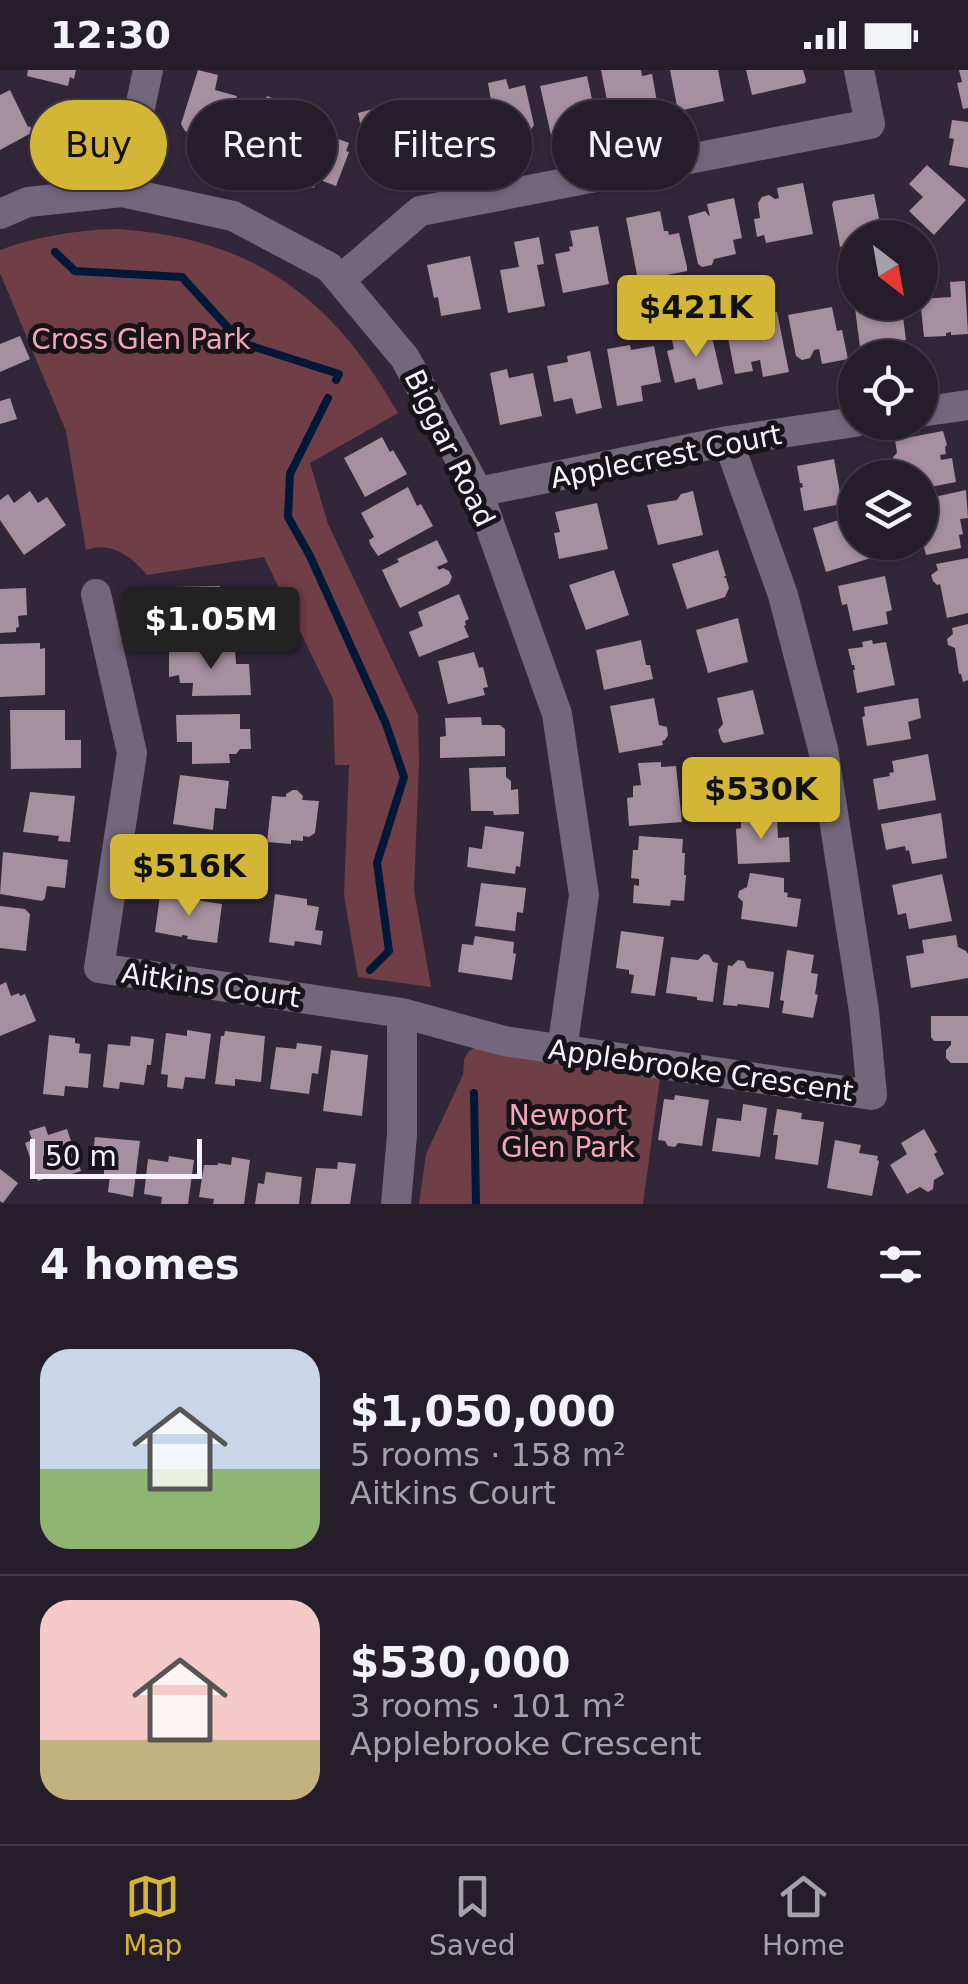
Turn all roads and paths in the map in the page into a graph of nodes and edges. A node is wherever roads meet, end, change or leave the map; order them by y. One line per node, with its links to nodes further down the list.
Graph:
1 (148, 70): 3 (street)
2 (859, 70): 5 (street)
3 (122, 192): 4 (street, Biggar Road); 5 (street, Biggar Road)
4 (0, 214)
5 (340, 280): 10 (street, Biggar Road)
6 (968, 405): 7 (street)
7 (938, 409)
8 (838, 425): 9 (street, Applecrest Court)
9 (728, 441): 10 (street, Applecrest Court); 13 (street, Applebrooke Crescent)
10 (478, 492): 13 (street, Biggar Road)
11 (96, 594): 12 (street, Aitkins Court)
12 (402, 1013): 13 (street, Applebrooke Crescent); 14 (street)
13 (562, 1050)
14 (396, 1204)

